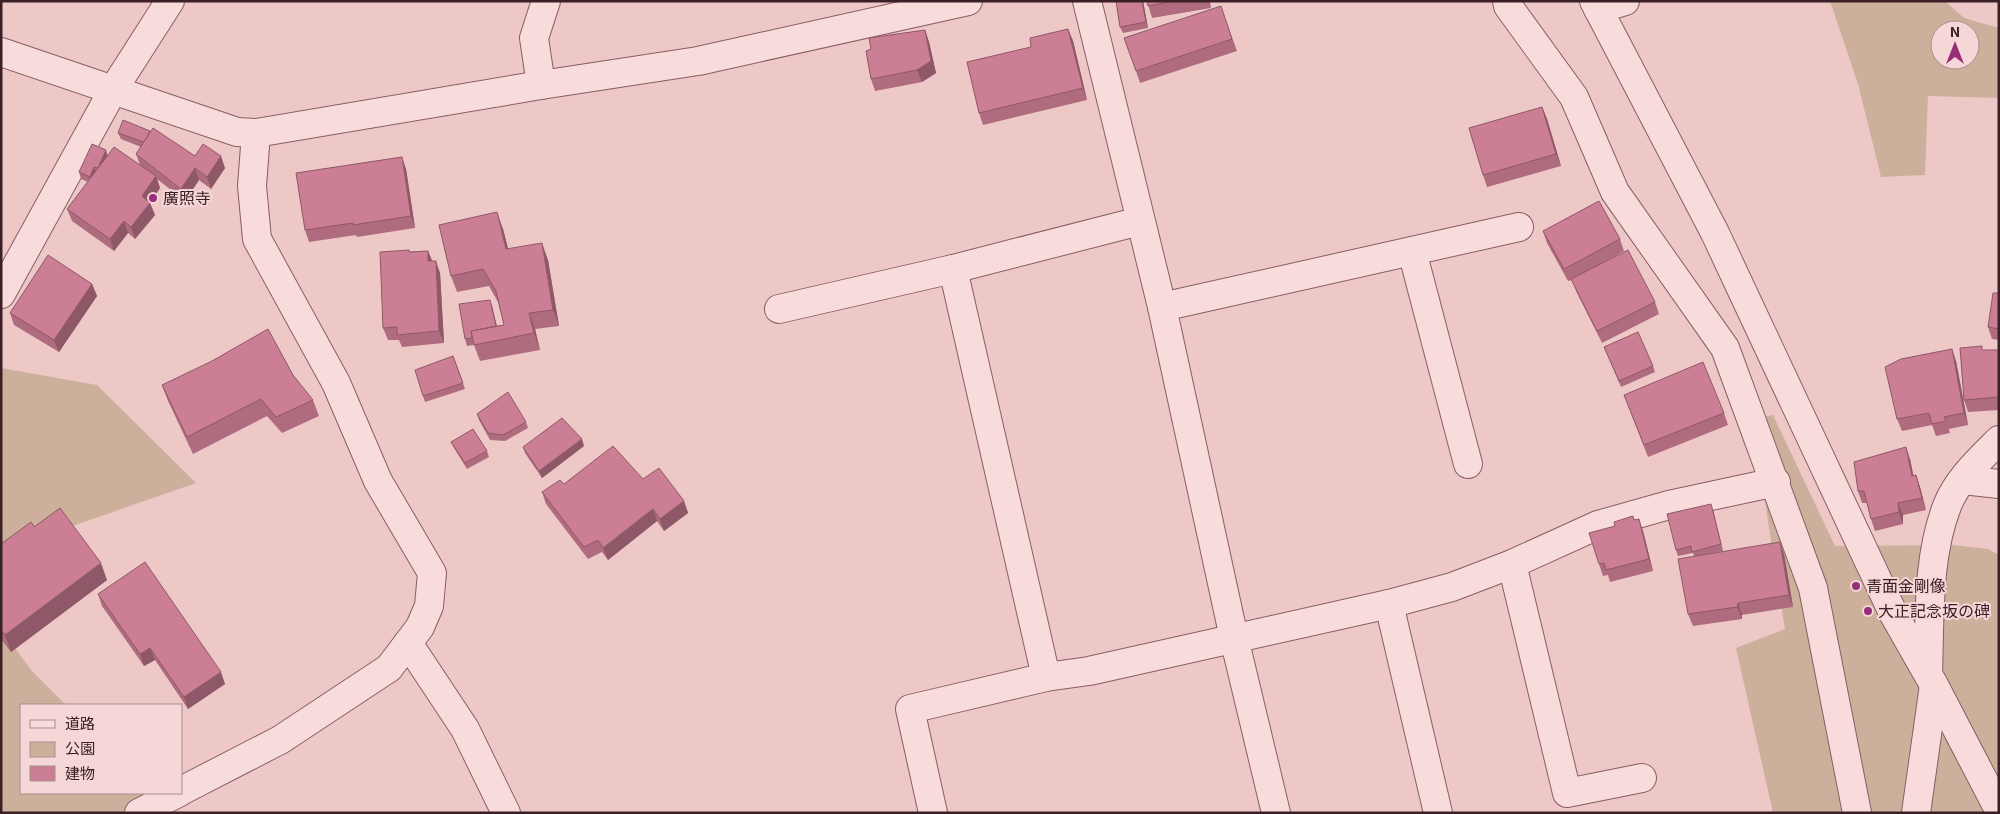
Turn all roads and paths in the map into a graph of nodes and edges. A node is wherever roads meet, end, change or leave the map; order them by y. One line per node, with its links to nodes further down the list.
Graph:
1 (170, 1): 10 (street)
2 (546, 1): 9 (street)
3 (968, 1): 9 (street)
4 (1087, 1): 12 (street)
5 (1507, 1): 22 (street)
6 (1625, 1): 7 (street)
7 (1596, 5): 29 (street)
8 (1, 52): 10 (street)
9 (541, 84): 11 (street)
10 (114, 90): 11 (street); 16 (street)
11 (256, 133): 27 (street)
12 (1140, 222): 15 (street); 17 (street)
13 (1519, 227): 14 (street)
14 (1412, 252): 17 (street); 20 (street)
15 (953, 269): 18 (street); 28 (street)
16 (1, 294)
17 (1162, 307): 26 (street)
18 (779, 309)
19 (1999, 440): 21 (street)
20 (1468, 464)
21 (1963, 480): 23 (street); 29 (street)
22 (1776, 482): 24 (street); 39 (street)
23 (1999, 484)
24 (1512, 564): 25 (street); 30 (street)
25 (1389, 604): 26 (street); 38 (street)
26 (1234, 638): 28 (street); 37 (street)
27 (408, 643): 31 (street); 35 (street)
28 (1046, 677): 36 (street)
29 (1931, 679): 33 (street); 40 (street)
30 (1642, 778)
31 (182, 791)
32 (176, 794): 34 (street)
33 (1999, 810)
34 (140, 813)
35 (506, 813)
36 (933, 813)
37 (1276, 813)
38 (1438, 813)
39 (1857, 813)
40 (1916, 813)

